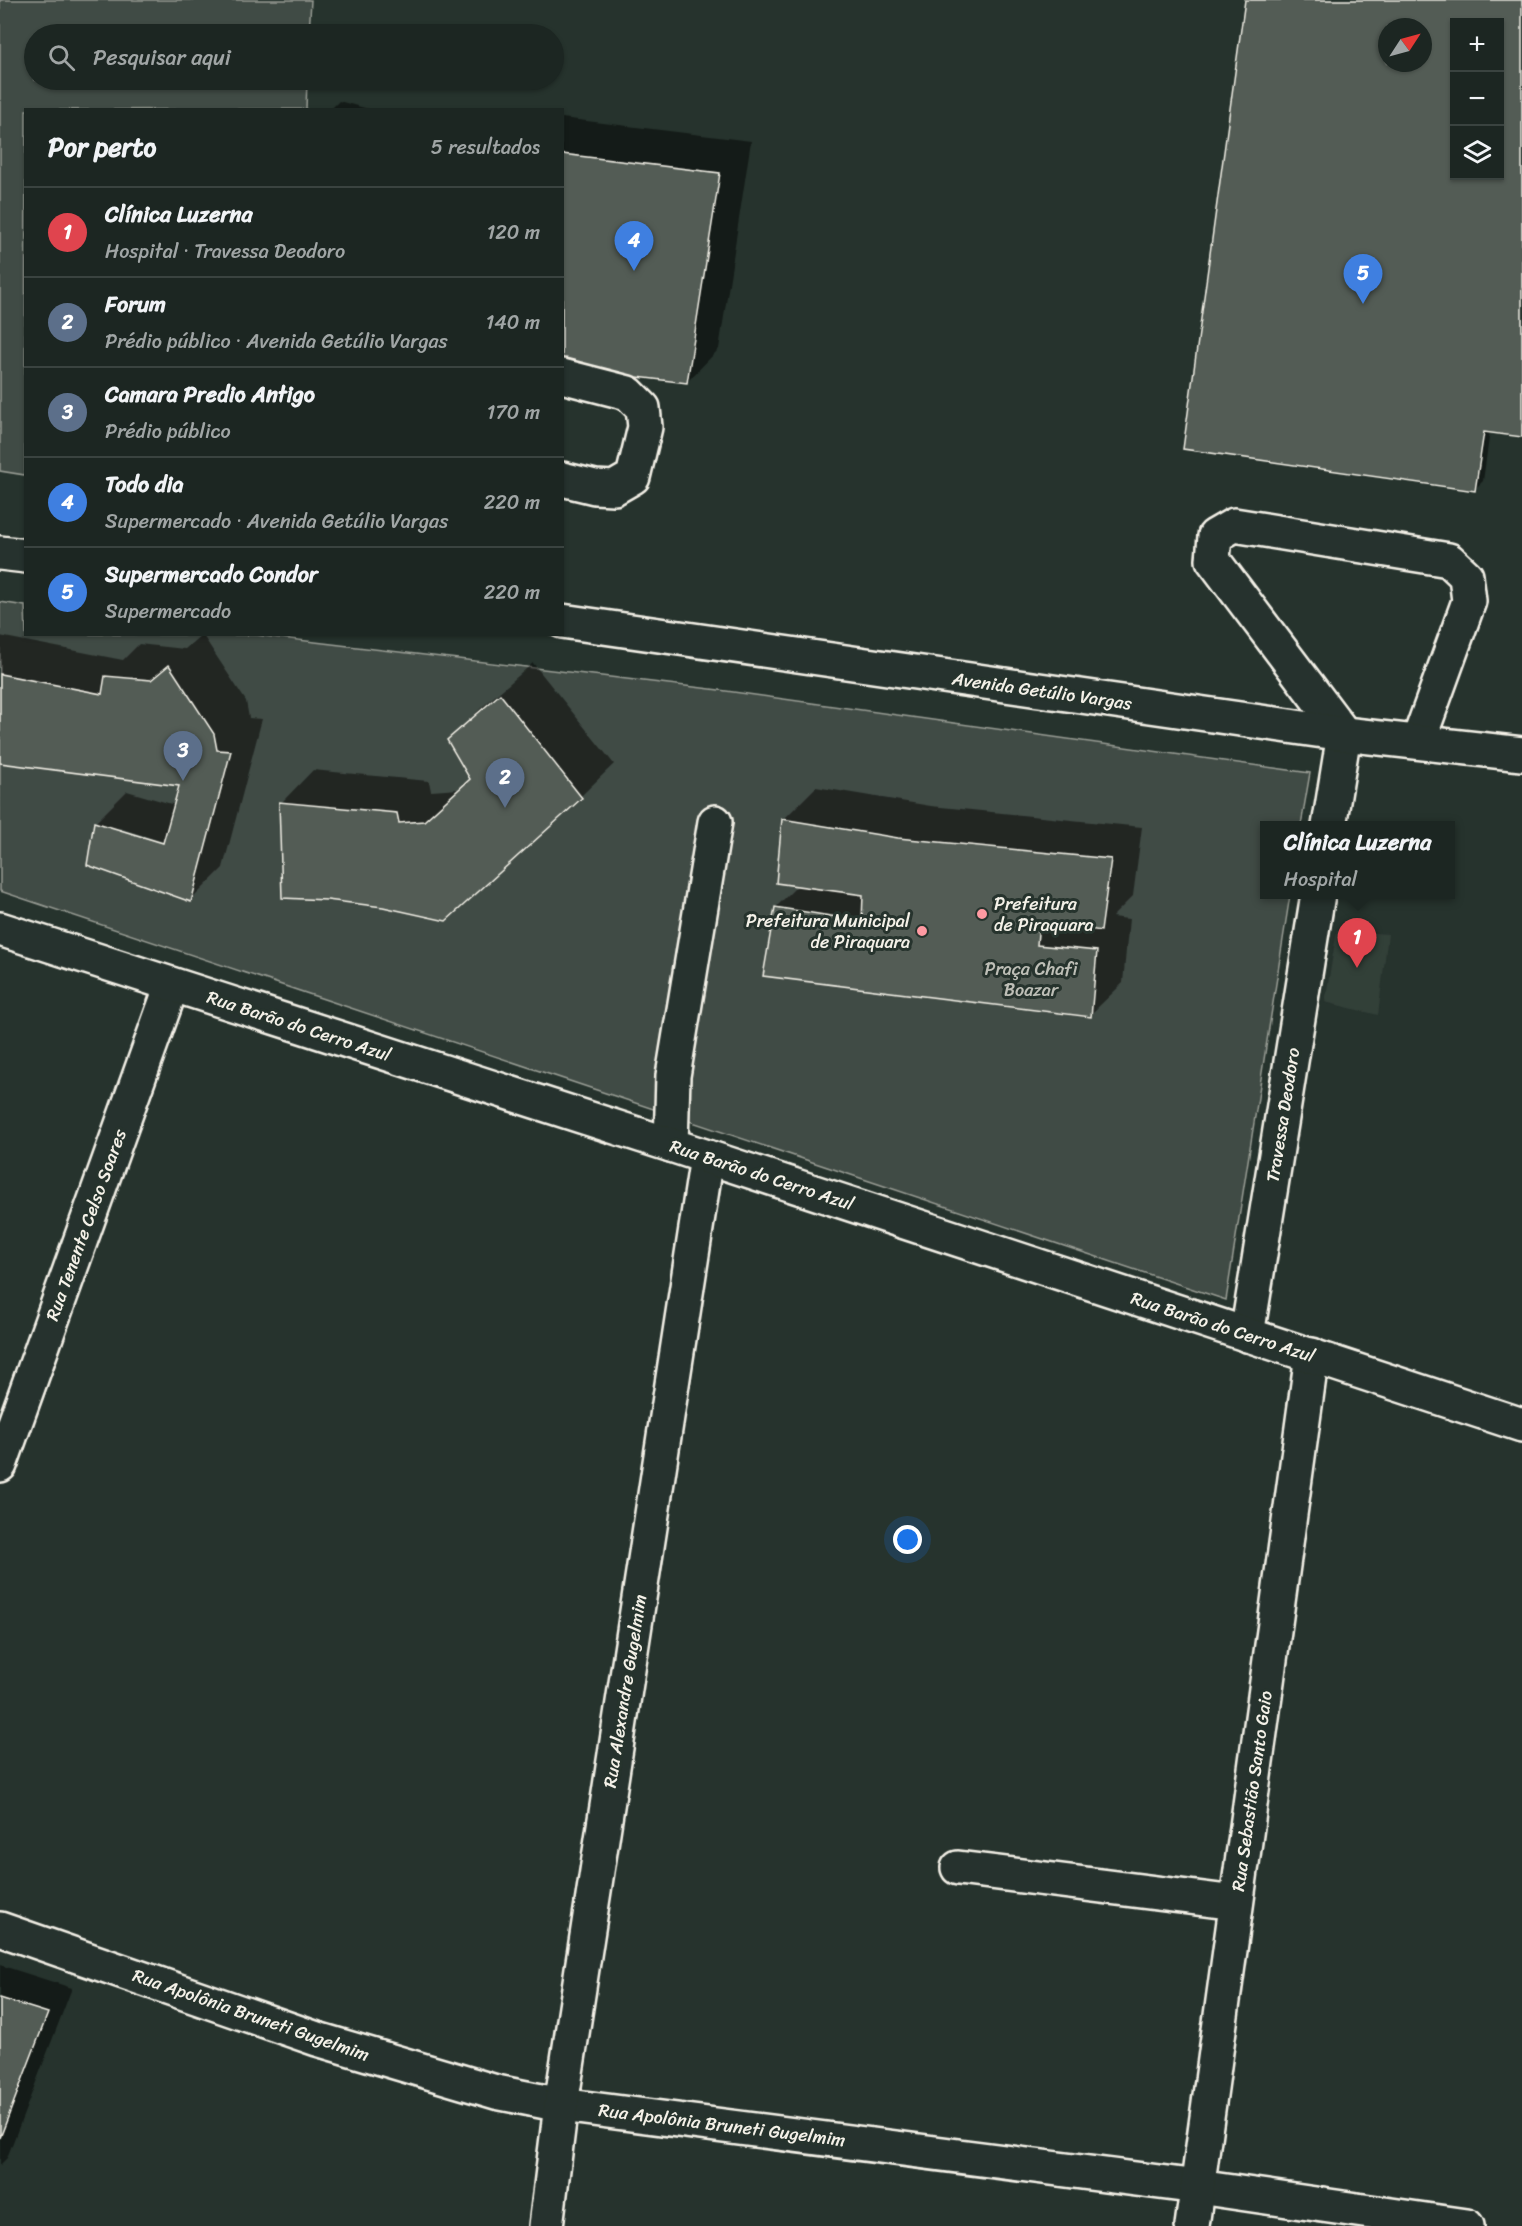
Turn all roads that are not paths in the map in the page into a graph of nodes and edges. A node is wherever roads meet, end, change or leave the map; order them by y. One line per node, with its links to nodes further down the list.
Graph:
1 (564, 377): 2 (street)
2 (564, 479)
3 (0, 553): 4 (street)
4 (24, 556)
5 (564, 621): 6 (street, Avenida Getúlio Vargas)
6 (1344, 735): 7 (street, Avenida Getúlio Vargas); 7 (street); 9 (street)
7 (1418, 742): 8 (street, Avenida Getúlio Vargas)
8 (1522, 754)
9 (1330, 821)
10 (715, 822): 14 (street)
11 (1317, 899): 16 (street, Travessa Deodoro)
12 (0, 929): 13 (street, Rua Barão do Cerro Azul)
13 (172, 985): 14 (street, Rua Barão do Cerro Azul); 19 (street, Rua Tenente Celso Soares)
14 (670, 1145): 15 (street, Rua Barão do Cerro Azul)
15 (707, 1157): 16 (street, Rua Barão do Cerro Azul); 23 (street, Rua Alexandre Gugelmim)
16 (1247, 1335): 17 (street, Rua Barão do Cerro Azul)
17 (1312, 1355): 18 (street, Rua Barão do Cerro Azul); 21 (street, Rua Sebastião Santo Gaio)
18 (1522, 1425)
19 (0, 1465)
20 (958, 1868): 21 (street)
21 (1236, 1903): 24 (street, Rua Sebastião Santo Gaio)
22 (0, 1929): 23 (street, Rua Apolônia Bruneti Gugelmim)
23 (561, 2104): 24 (street, Rua Apolônia Bruneti Gugelmim); 25 (street, Rua Alexandre Gugelmim)
24 (1198, 2187): 26 (street, Rua Sebastião Santo Gaio); 27 (street, Rua Apolônia Bruneti Gugelmim)
25 (546, 2226)
26 (1192, 2226)
27 (1467, 2226)

